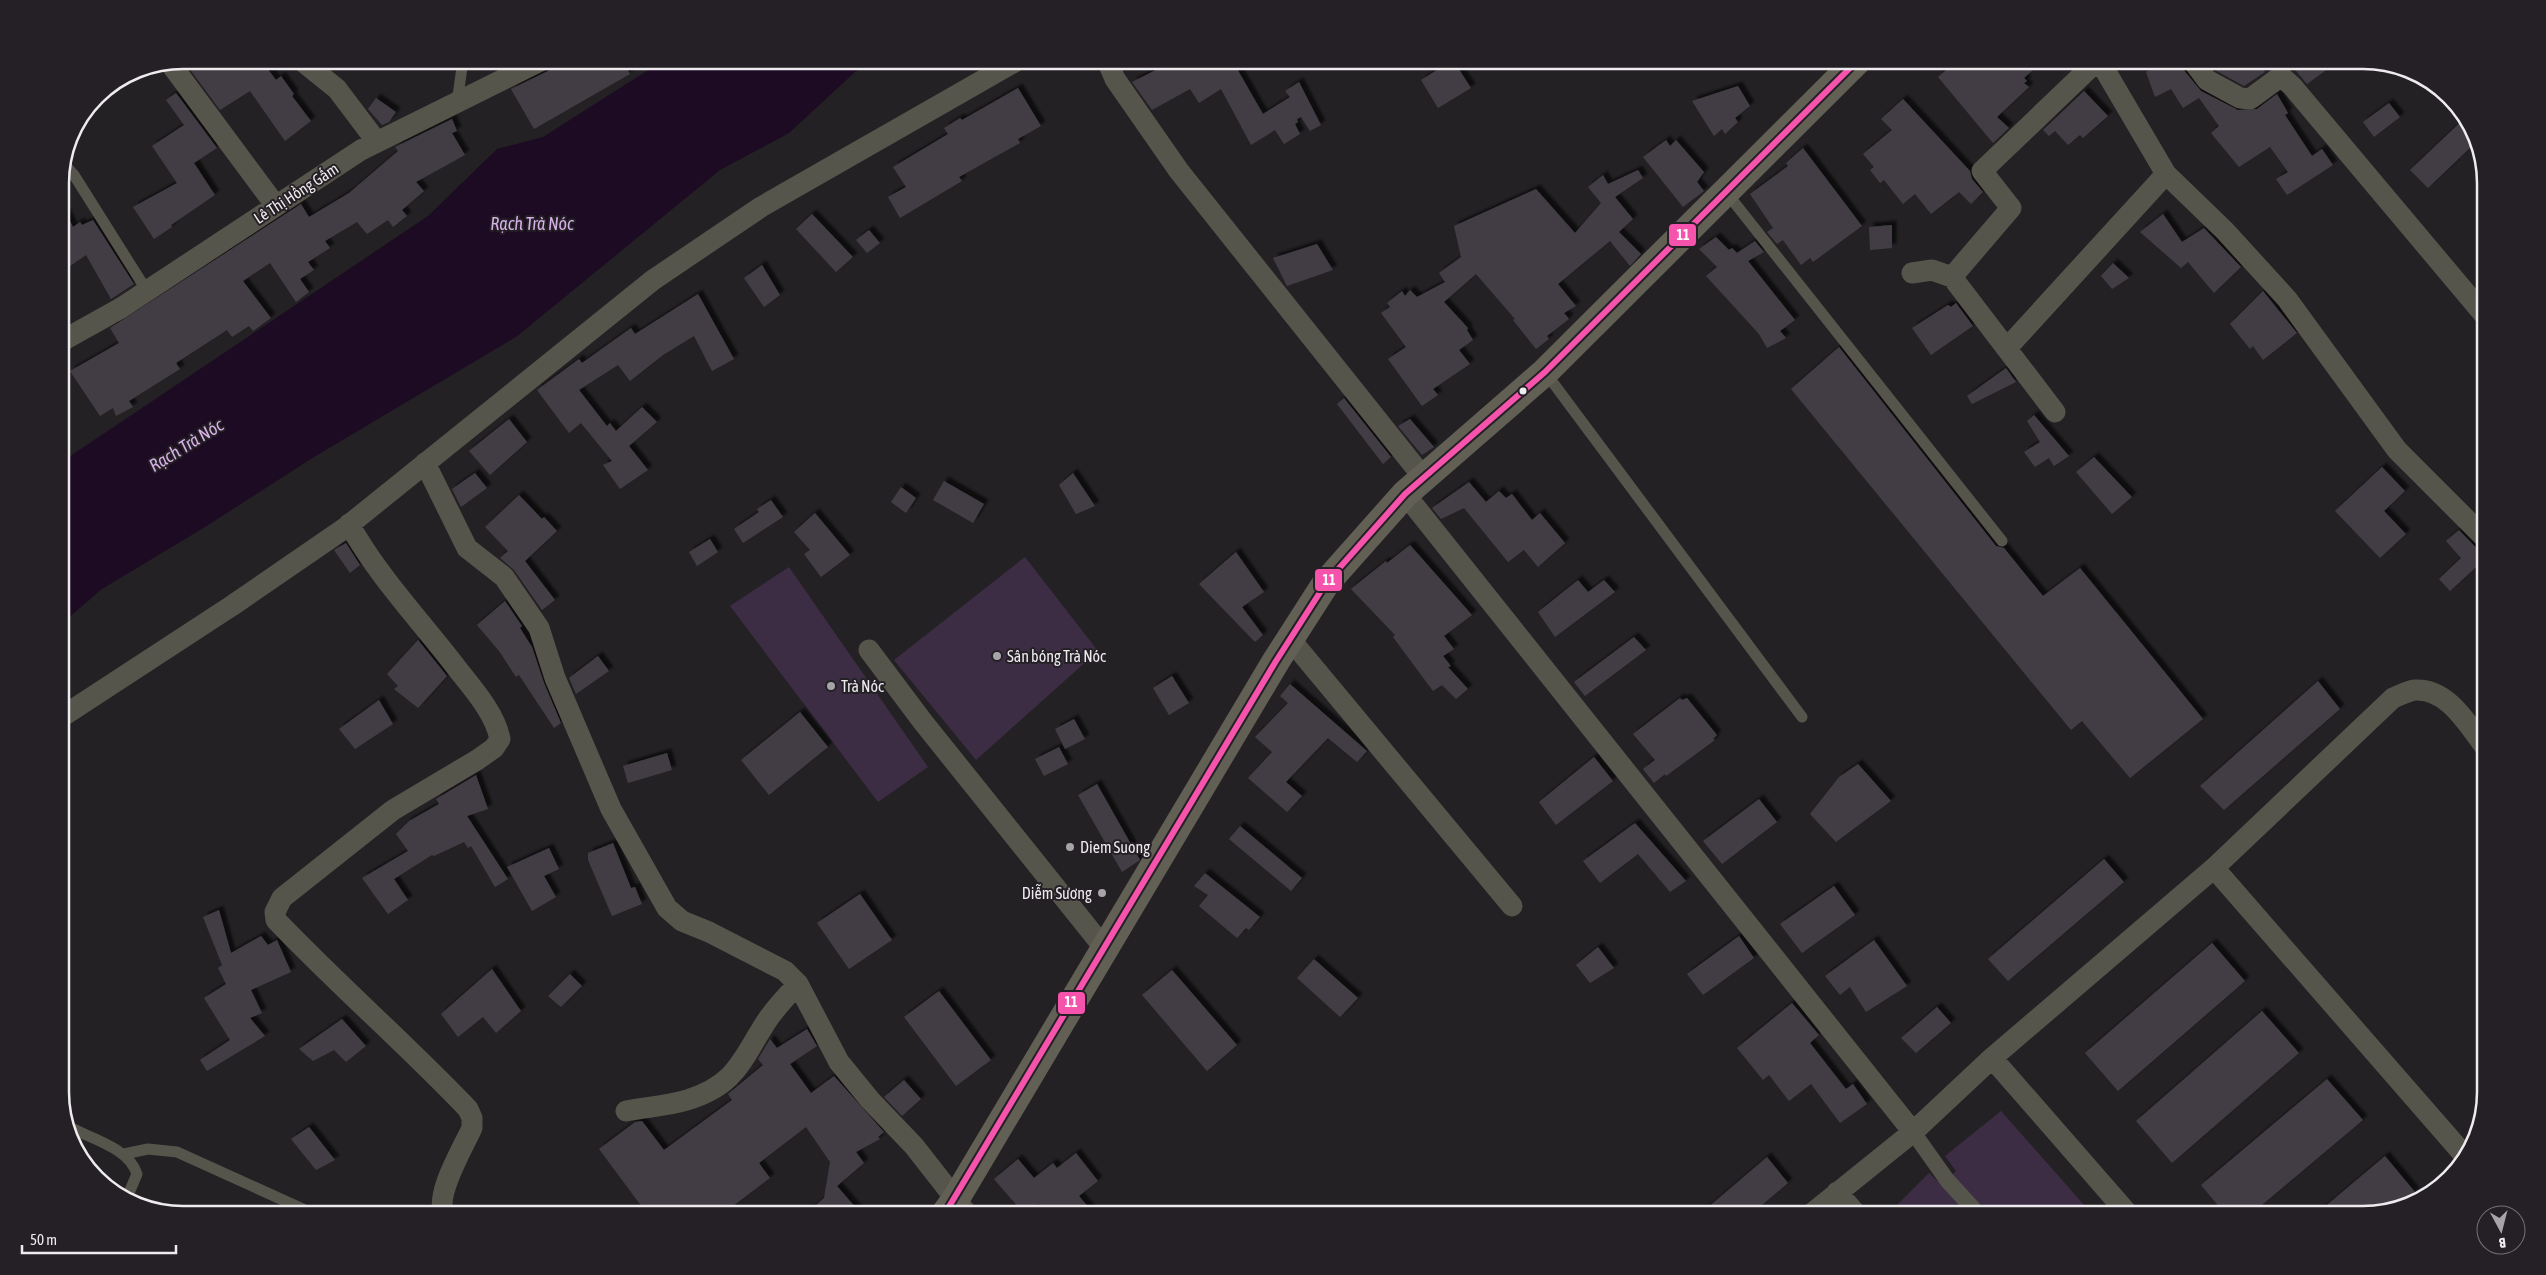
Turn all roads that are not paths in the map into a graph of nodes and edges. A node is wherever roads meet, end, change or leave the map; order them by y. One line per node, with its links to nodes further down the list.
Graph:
1 (175, 69): 16 (street)
2 (312, 69): 12 (street)
3 (462, 69): 11 (lane)
4 (524, 69): 11 (street, Lê Thị Hồng Gấm)
5 (1002, 69): 25 (street)
6 (1111, 69): 26 (street)
7 (1849, 69): 15 (main road)
8 (2089, 69): 18 (street)
9 (2103, 69): 14 (street)
10 (2199, 69): 20 (street)
11 (458, 103): 12 (street, Lê Thị Hồng Gấm)
12 (377, 142): 16 (street, Lê Thị Hồng Gấm)
13 (70, 170): 19 (lane)
14 (2166, 174): 22 (street); 28 (street)
15 (1726, 192): 23 (main road); 29 (lane)
16 (276, 206): 19 (street, Lê Thị Hồng Gấm)
17 (1912, 272): 18 (street)
18 (1952, 277): 22 (street)
19 (147, 291): 21 (street, Lê Thị Hồng Gấm)
20 (2477, 306)
21 (69, 337)
22 (2007, 348): 24 (street)
23 (1545, 372): 26 (main road); 33 (lane)
24 (2055, 412)
25 (425, 463): 27 (street); 38 (street)
26 (1414, 485): 30 (main road); 42 (street)
27 (350, 524): 32 (street); 48 (street)
28 (2477, 529)
29 (2002, 541)
30 (1290, 639): 36 (street); 37 (main road)
31 (869, 650): 37 (street)
32 (69, 712)
33 (1802, 717)
34 (2477, 737): 35 (street)
35 (2214, 868): 39 (street); 43 (street)
36 (1512, 906)
37 (1105, 949): 50 (main road)
38 (798, 984): 40 (street); 49 (street)
39 (1992, 1058): 42 (street); 54 (street)
40 (626, 1111)
41 (75, 1130): 44 (lane)
42 (1914, 1132): 45 (street); 53 (street)
43 (2461, 1151)
44 (124, 1154): 46 (lane); 47 (lane)
45 (1837, 1192): 51 (street); 52 (street)
46 (129, 1193)
47 (296, 1206)
48 (442, 1206)
49 (953, 1206)
50 (958, 1206)
51 (1821, 1206)
52 (1849, 1206)
53 (1970, 1206)
54 (2121, 1206)

